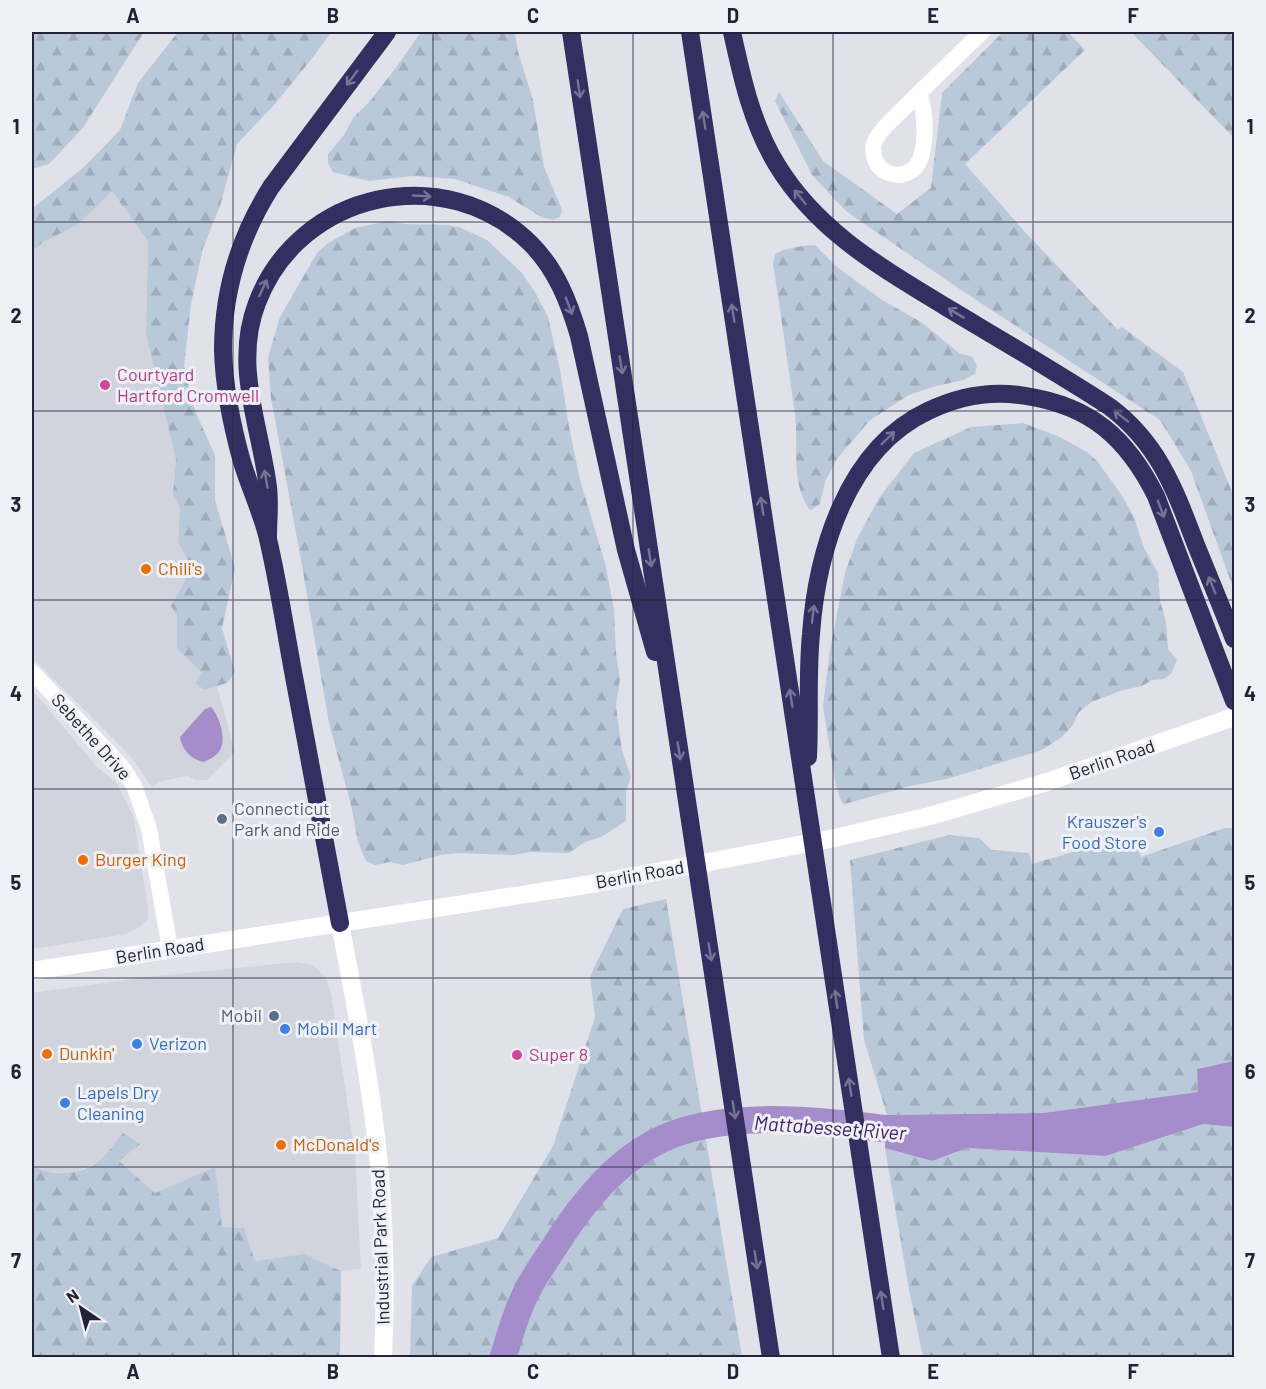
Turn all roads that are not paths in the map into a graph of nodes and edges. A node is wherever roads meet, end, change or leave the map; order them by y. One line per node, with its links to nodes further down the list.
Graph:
1 (387, 32): 7 (highway, one-way to 7)
2 (571, 32): 11 (highway, one-way to 11)
3 (690, 32): 13 (highway, one-way to 3)
4 (732, 32): 8 (highway, one-way to 4)
5 (982, 32): 6 (street)
6 (919, 93): 6 (street)
7 (268, 537): 11 (highway, one-way to 11); 14 (highway)
8 (1234, 639)
9 (32, 672): 15 (street, Sebethe Drive)
10 (1234, 701): 13 (highway, one-way to 10)
11 (674, 715): 18 (highway, one-way to 18)
12 (1234, 717): 14 (main road, Berlin Road)
13 (807, 806): 19 (highway, one-way to 13)
14 (340, 923): 15 (main road, Berlin Road); 17 (main road, Industrial Park Road)
15 (170, 950): 16 (main road, Berlin Road)
16 (32, 971)
17 (383, 1358)
18 (771, 1358)
19 (891, 1358)

